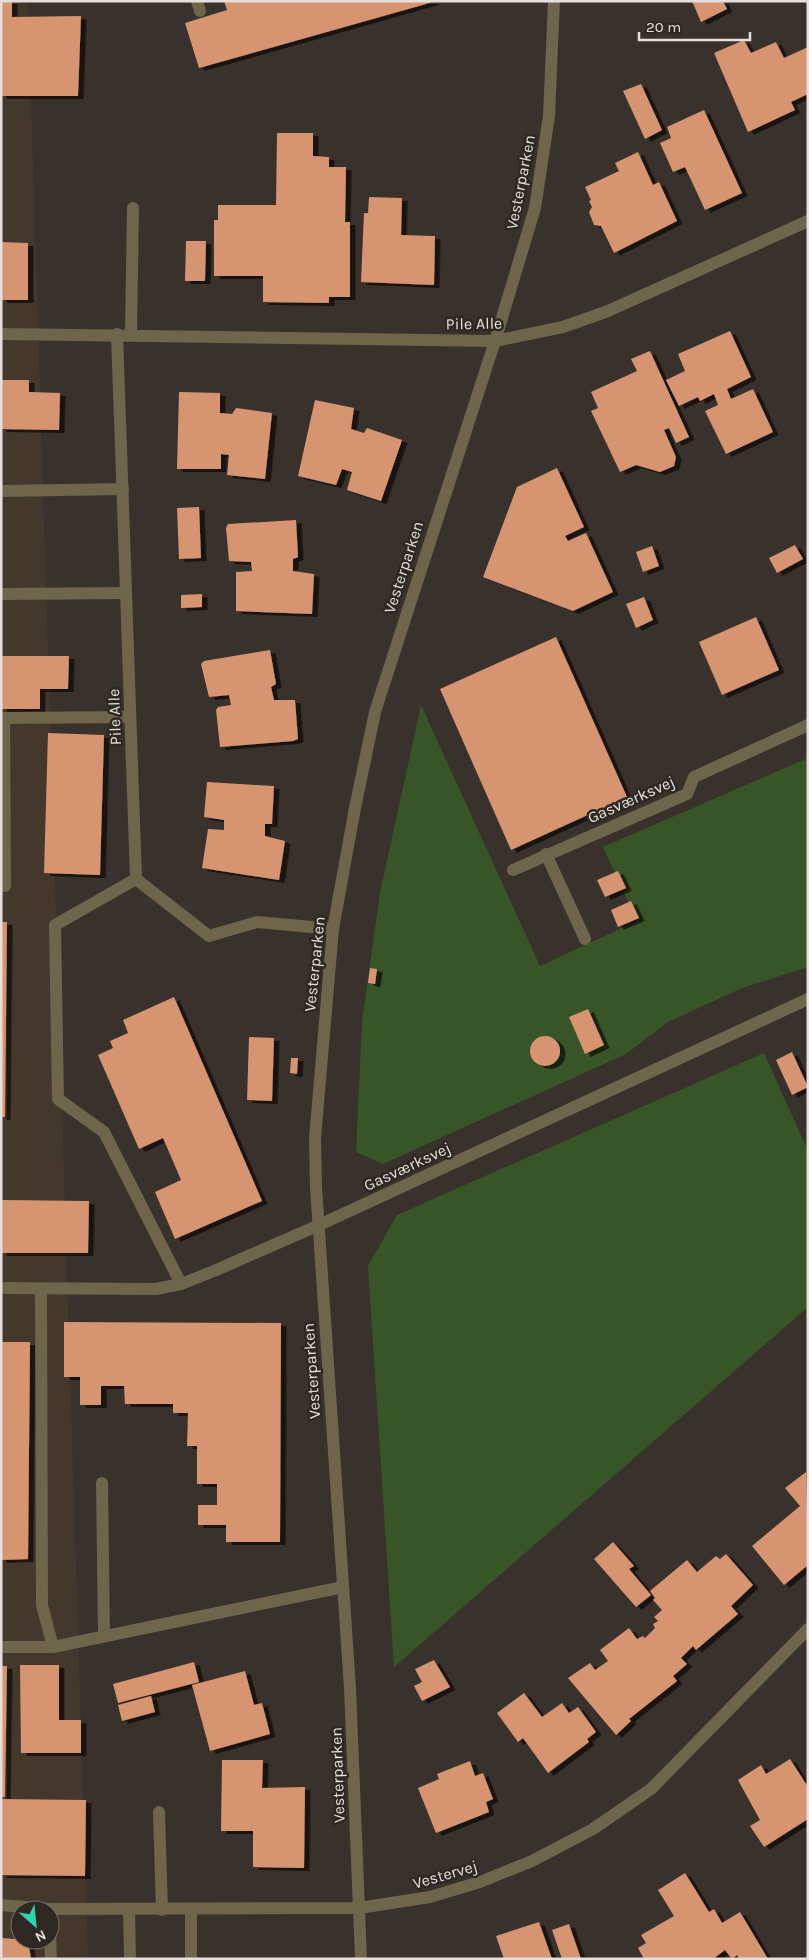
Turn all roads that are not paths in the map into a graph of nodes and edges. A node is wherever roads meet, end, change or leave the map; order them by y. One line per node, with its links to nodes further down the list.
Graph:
1 (554, 1): 7 (street, Vesterparken)
2 (133, 208): 6 (street)
3 (808, 221): 7 (street, Pile Alle)
4 (1, 334): 5 (street, Pile Alle)
5 (117, 334): 6 (street, Pile Alle); 8 (street, Pile Alle)
6 (131, 334): 7 (street, Pile Alle)
7 (495, 340): 19 (street, Vesterparken)
8 (123, 489): 9 (street); 10 (street, Pile Alle)
9 (1, 491)
10 (126, 593): 11 (street); 13 (street, Pile Alle)
11 (1, 594)
12 (3, 718): 13 (street); 18 (street)
13 (130, 718): 17 (street, Pile Alle)
14 (808, 725): 15 (street, Gasværksvej)
15 (546, 854): 16 (street, Gasværksvej); 20 (street)
16 (513, 870)
17 (136, 878): 19 (street); 23 (street)
18 (5, 886)
19 (333, 929): 22 (street, Vesterparken)
20 (585, 939)
21 (808, 999): 22 (street, Gasværksvej)
22 (317, 1226): 23 (street, Gasværksvej); 27 (street, Vesterparken)
23 (181, 1284): 25 (street, Gasværksvej)
24 (1, 1288): 25 (street, Gasværksvej)
25 (41, 1288): 31 (street)
26 (102, 1483): 29 (street)
27 (343, 1587): 29 (street); 33 (street, Vesterparken)
28 (808, 1629): 33 (street, Vestervej)
29 (104, 1636): 31 (street)
30 (1, 1647): 31 (street)
31 (53, 1647)
32 (159, 1812): 37 (street)
33 (359, 1908): 34 (street, Vestervej); 40 (street, Vesterparken)
34 (191, 1909): 37 (street, Vestervej); 39 (street)
35 (60, 1910): 36 (street, Vestervej)
36 (129, 1910): 37 (street, Vestervej); 38 (street)
37 (162, 1910)
38 (130, 1959)
39 (191, 1959)
40 (361, 1959)

